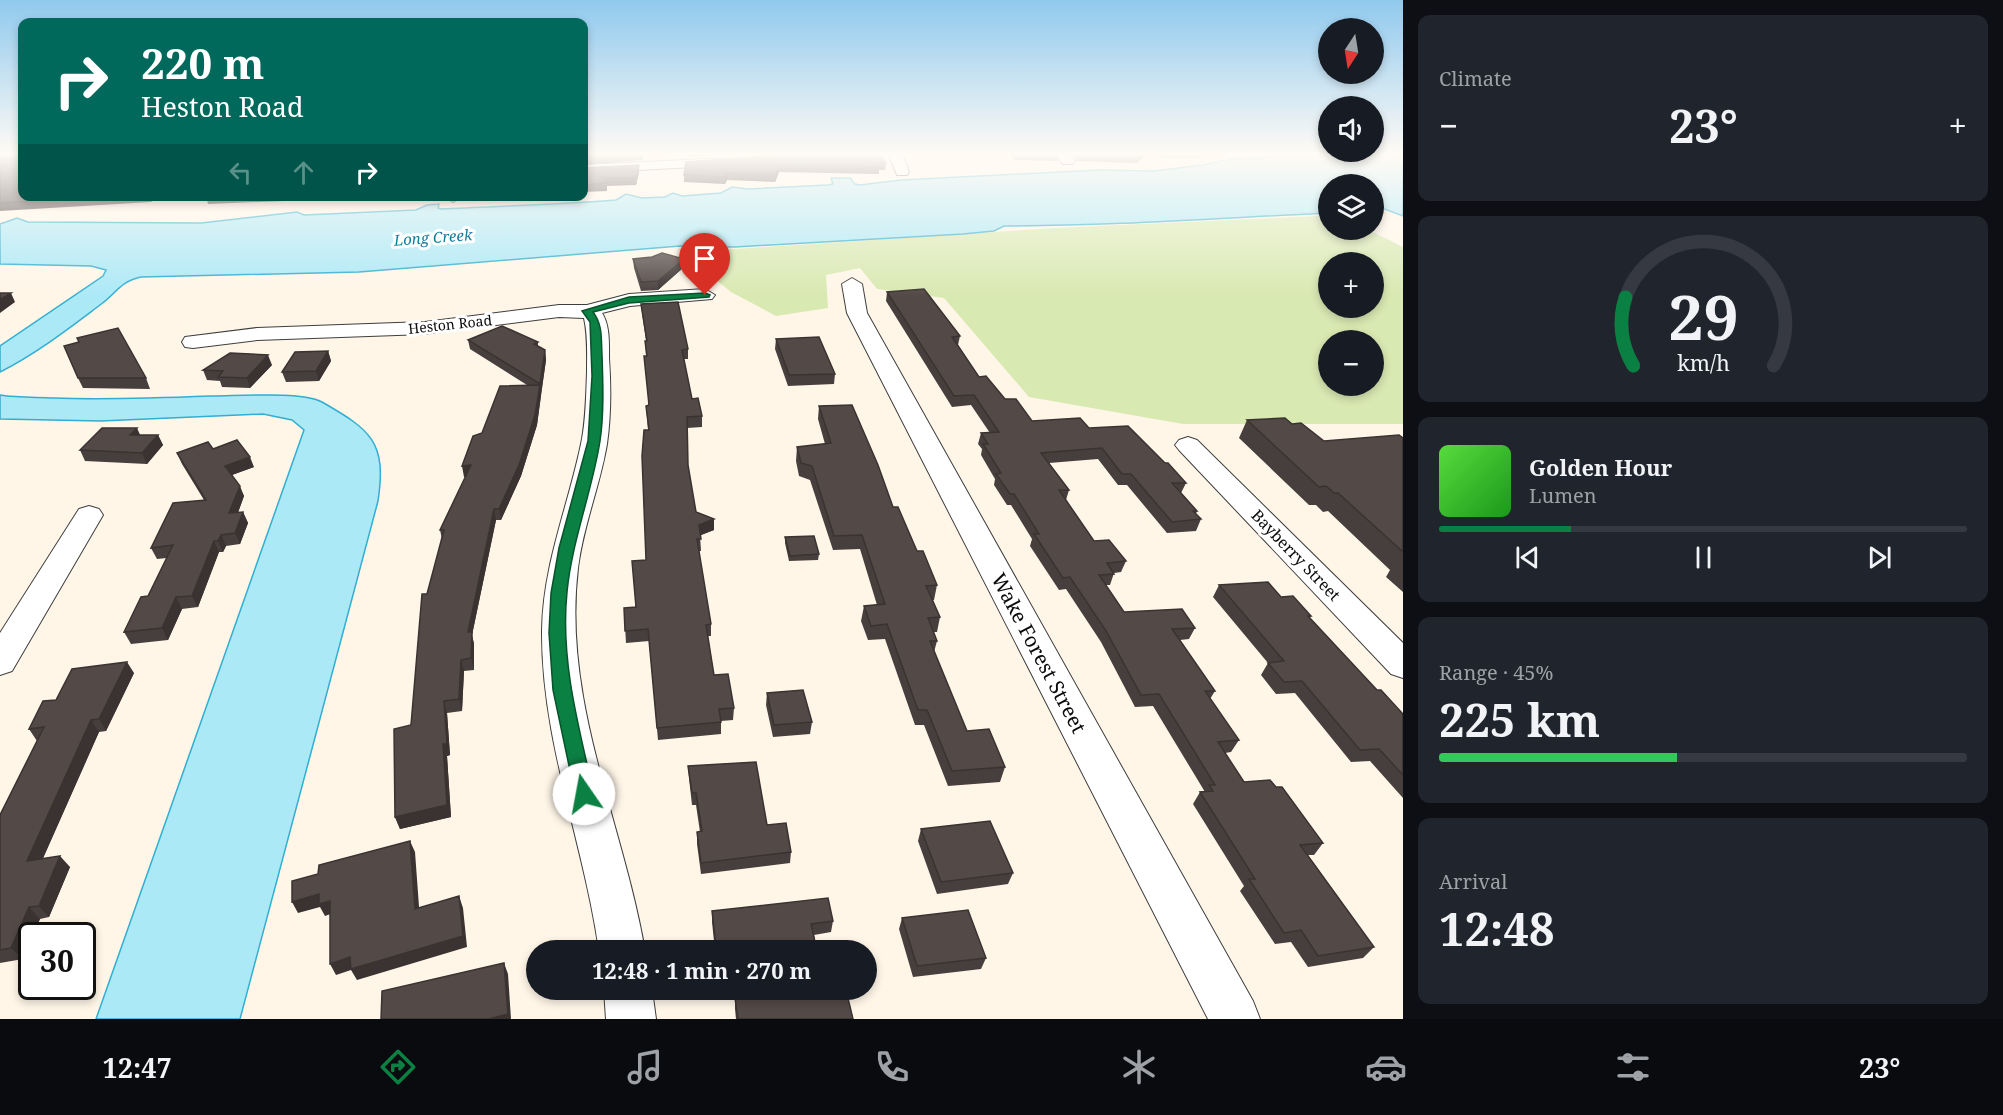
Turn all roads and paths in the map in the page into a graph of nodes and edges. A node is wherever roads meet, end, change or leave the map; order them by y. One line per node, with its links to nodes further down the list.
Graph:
1 (852, 284): 12 (street, Wake Forest Street)
2 (705, 295): 3 (street, Heston Road)
3 (587, 311): 4 (street, Heston Road); 9 (street)
4 (193, 342)
5 (1188, 445): 8 (street, Bayberry Street)
6 (89, 515): 7 (street)
7 (0, 662)
8 (1403, 665)
9 (620, 940)
10 (629, 1000): 11 (street)
11 (631, 1019)
12 (1236, 1019)

